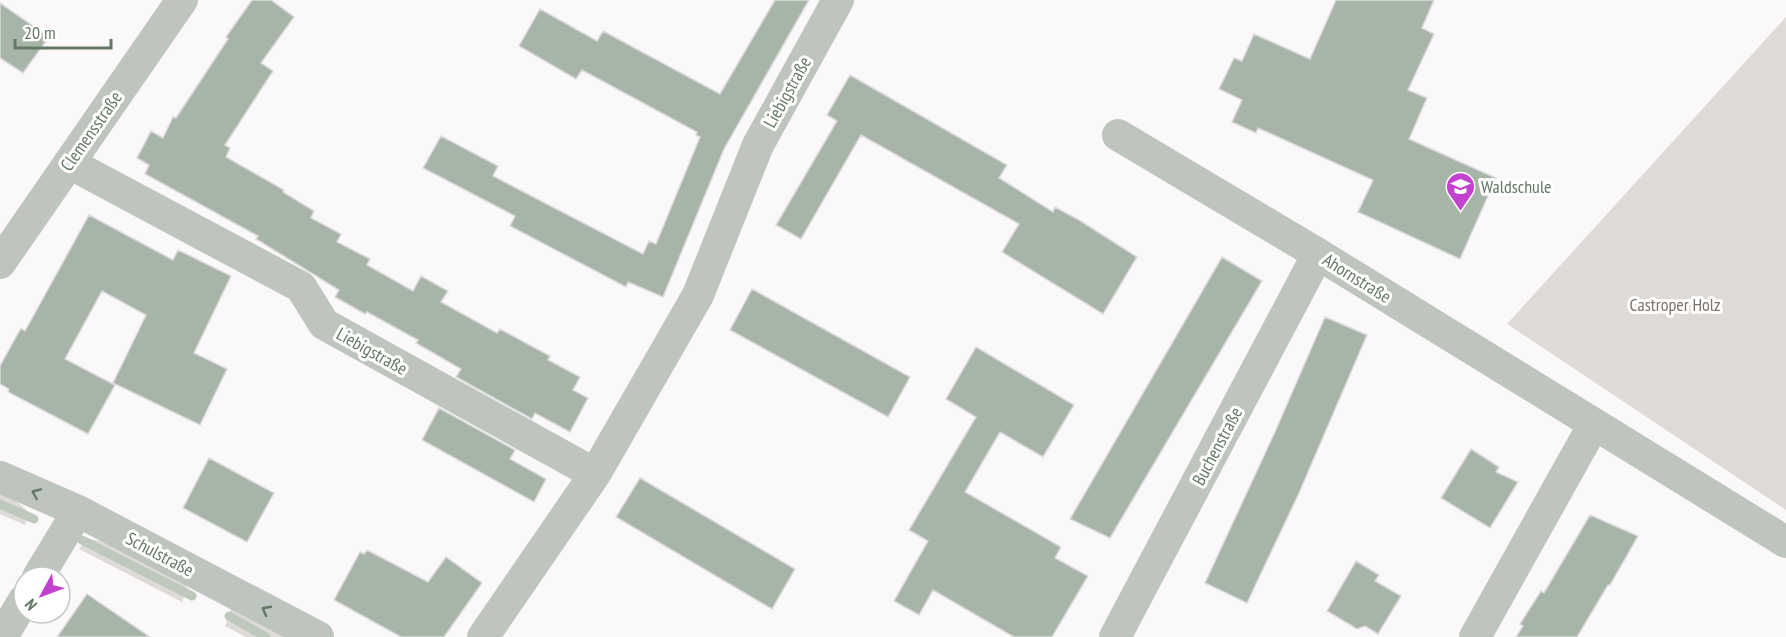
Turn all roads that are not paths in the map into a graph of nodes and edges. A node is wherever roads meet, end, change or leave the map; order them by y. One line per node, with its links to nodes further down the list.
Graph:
1 (182, 0): 4 (street, Clemensstraße)
2 (838, 0): 8 (street, Liebigstraße)
3 (1118, 135): 5 (street, Ahornstraße)
4 (69, 163): 6 (street, Clemensstraße); 8 (street, Liebigstraße)
5 (1318, 254): 7 (street, Ahornstraße); 17 (street, Buchenstraße)
6 (0, 263)
7 (1594, 424): 11 (street, Ahornstraße); 18 (street)
8 (595, 474): 16 (street, Liebigstraße)
9 (0, 477): 10 (street, Schulstraße, one-way to 9)
10 (78, 511): 12 (street); 15 (street, Schulstraße, one-way to 10)
11 (1786, 542)
12 (45, 565)
13 (12, 620): 14 (street)
14 (2, 637)
15 (318, 637)
16 (483, 637)
17 (1115, 637)
18 (1475, 637)

